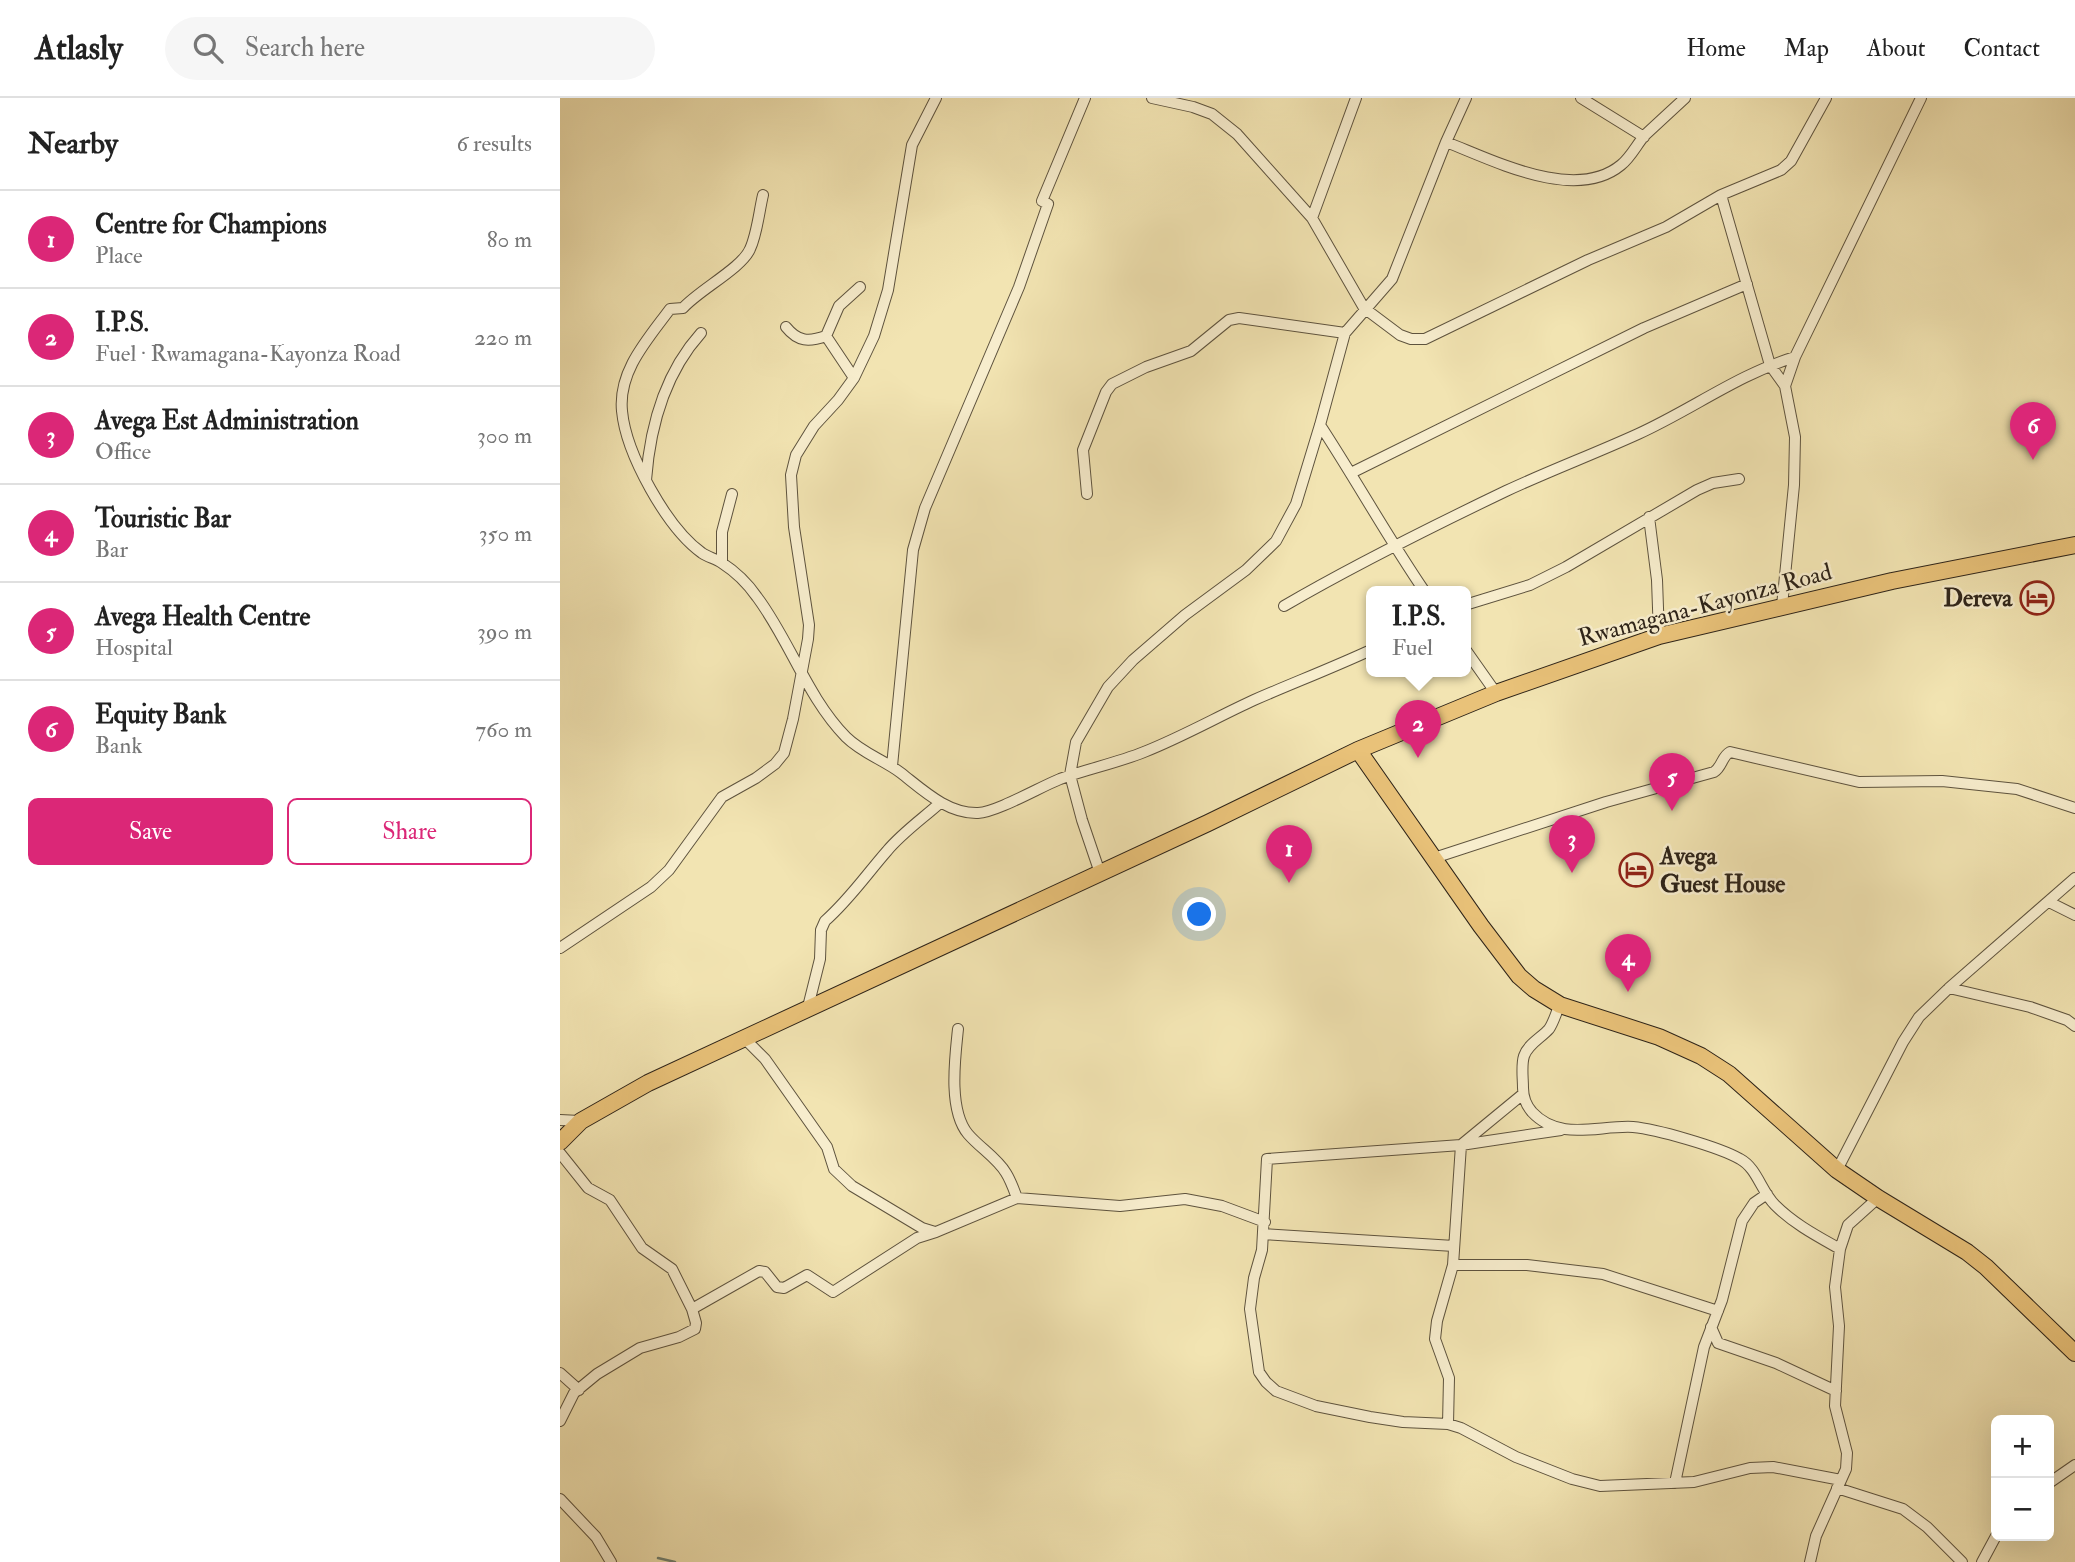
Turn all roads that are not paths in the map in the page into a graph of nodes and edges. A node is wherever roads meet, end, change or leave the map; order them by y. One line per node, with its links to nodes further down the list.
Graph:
1 (936, 98): 25 (street)
2 (1085, 98): 49 (street)
3 (1152, 98): 15 (street)
4 (1356, 98): 15 (street)
5 (1466, 98): 12 (street)
6 (1581, 98): 10 (street)
7 (1685, 98): 11 (street)
8 (1826, 98): 14 (street)
9 (1921, 98): 23 (street)
10 (1599, 102): 11 (street)
11 (1644, 137): 12 (street)
12 (1446, 142): 18 (street)
13 (763, 195): 30 (street)
14 (1721, 195): 16 (street); 18 (street)
15 (1312, 218): 18 (street)
16 (1747, 284): 24 (street); 28 (street)
17 (860, 287): 22 (street)
18 (1364, 309): 21 (street)
19 (786, 327): 22 (street)
20 (701, 333): 30 (street)
21 (1345, 333): 27 (street); 31 (street)
22 (826, 336): 25 (street)
23 (1795, 357): 24 (street); 26 (street)
24 (1770, 365): 26 (street); 35 (street)
25 (854, 378): 43 (street)
26 (1785, 386): 40 (street)
27 (1320, 425): 28 (street); 50 (street)
28 (1351, 473): 35 (street)
29 (1739, 479): 33 (street)
30 (646, 481): 36 (street)
31 (1087, 494)
32 (732, 495): 36 (street)
33 (1649, 517): 38 (street); 41 (street)
34 (2075, 545): 40 (highway, Rwamagana-Kayonza Road)
35 (1393, 546): 37 (street); 39 (street)
36 (722, 563): 42 (street)
37 (1421, 586)
38 (1471, 603)
39 (1284, 606)
40 (1782, 606): 41 (highway, Rwamagana-Kayonza Road)
41 (1659, 636): 47 (highway, Rwamagana-Kayonza Road)
42 (784, 642): 43 (street); 46 (street)
43 (806, 646): 46 (street)
44 (1366, 652): 50 (street)
45 (1471, 658): 47 (street)
46 (800, 673): 49 (street); 58 (street)
47 (1496, 693): 48 (highway, Rwamagana-Kayonza Road)
48 (1359, 750): 53 (highway); 54 (highway, Rwamagana-Kayonza Road)
49 (891, 766): 51 (street)
50 (1070, 775): 51 (street); 54 (street)
51 (940, 803): 61 (street)
52 (2075, 808): 53 (street)
53 (1434, 859): 60 (highway)
54 (1100, 873): 61 (highway, Rwamagana-Kayonza Road)
55 (2075, 878): 56 (street)
56 (2049, 902): 57 (street); 59 (street)
57 (2075, 915)
58 (560, 948)
59 (1949, 988): 62 (street); 72 (street)
60 (1560, 1004): 65 (street); 72 (highway)
61 (807, 1011): 64 (highway, Rwamagana-Kayonza Road)
62 (2075, 1026)
63 (958, 1029): 74 (street)
64 (745, 1039): 67 (highway, Rwamagana-Kayonza Road); 77 (street)
65 (1523, 1094): 68 (street); 70 (street)
66 (560, 1120): 67 (street)
67 (581, 1121): 69 (highway, Rwamagana-Kayonza Road)
68 (1565, 1129): 70 (street); 73 (street)
69 (560, 1142)
70 (1461, 1145): 76 (street); 79 (street)
71 (560, 1153): 82 (street)
72 (1836, 1170): 75 (highway)
73 (1767, 1194): 80 (street); 83 (street)
74 (1017, 1198): 76 (street); 77 (street)
75 (1878, 1198): 80 (street); 85 (highway)
76 (1265, 1222): 78 (street)
77 (936, 1232): 82 (street)
78 (1264, 1234): 79 (street); 90 (street)
79 (1454, 1246): 81 (street)
80 (1840, 1250): 88 (street)
81 (1453, 1265): 83 (street); 90 (street)
82 (692, 1309): 87 (street)
83 (1718, 1311): 84 (street)
84 (1712, 1328): 88 (street); 93 (street)
85 (2075, 1353)
86 (560, 1373): 87 (street)
87 (579, 1390): 89 (street)
88 (1836, 1391): 94 (street)
89 (560, 1421)
90 (1448, 1424): 93 (street)
91 (2075, 1465): 92 (street)
92 (2054, 1480)
93 (1675, 1483): 94 (street)
94 (1839, 1484): 98 (street); 99 (street)
95 (560, 1499): 97 (street)
96 (1993, 1541): 100 (street)
97 (611, 1562)
98 (1810, 1562)
99 (1962, 1562)
100 (1982, 1562)

